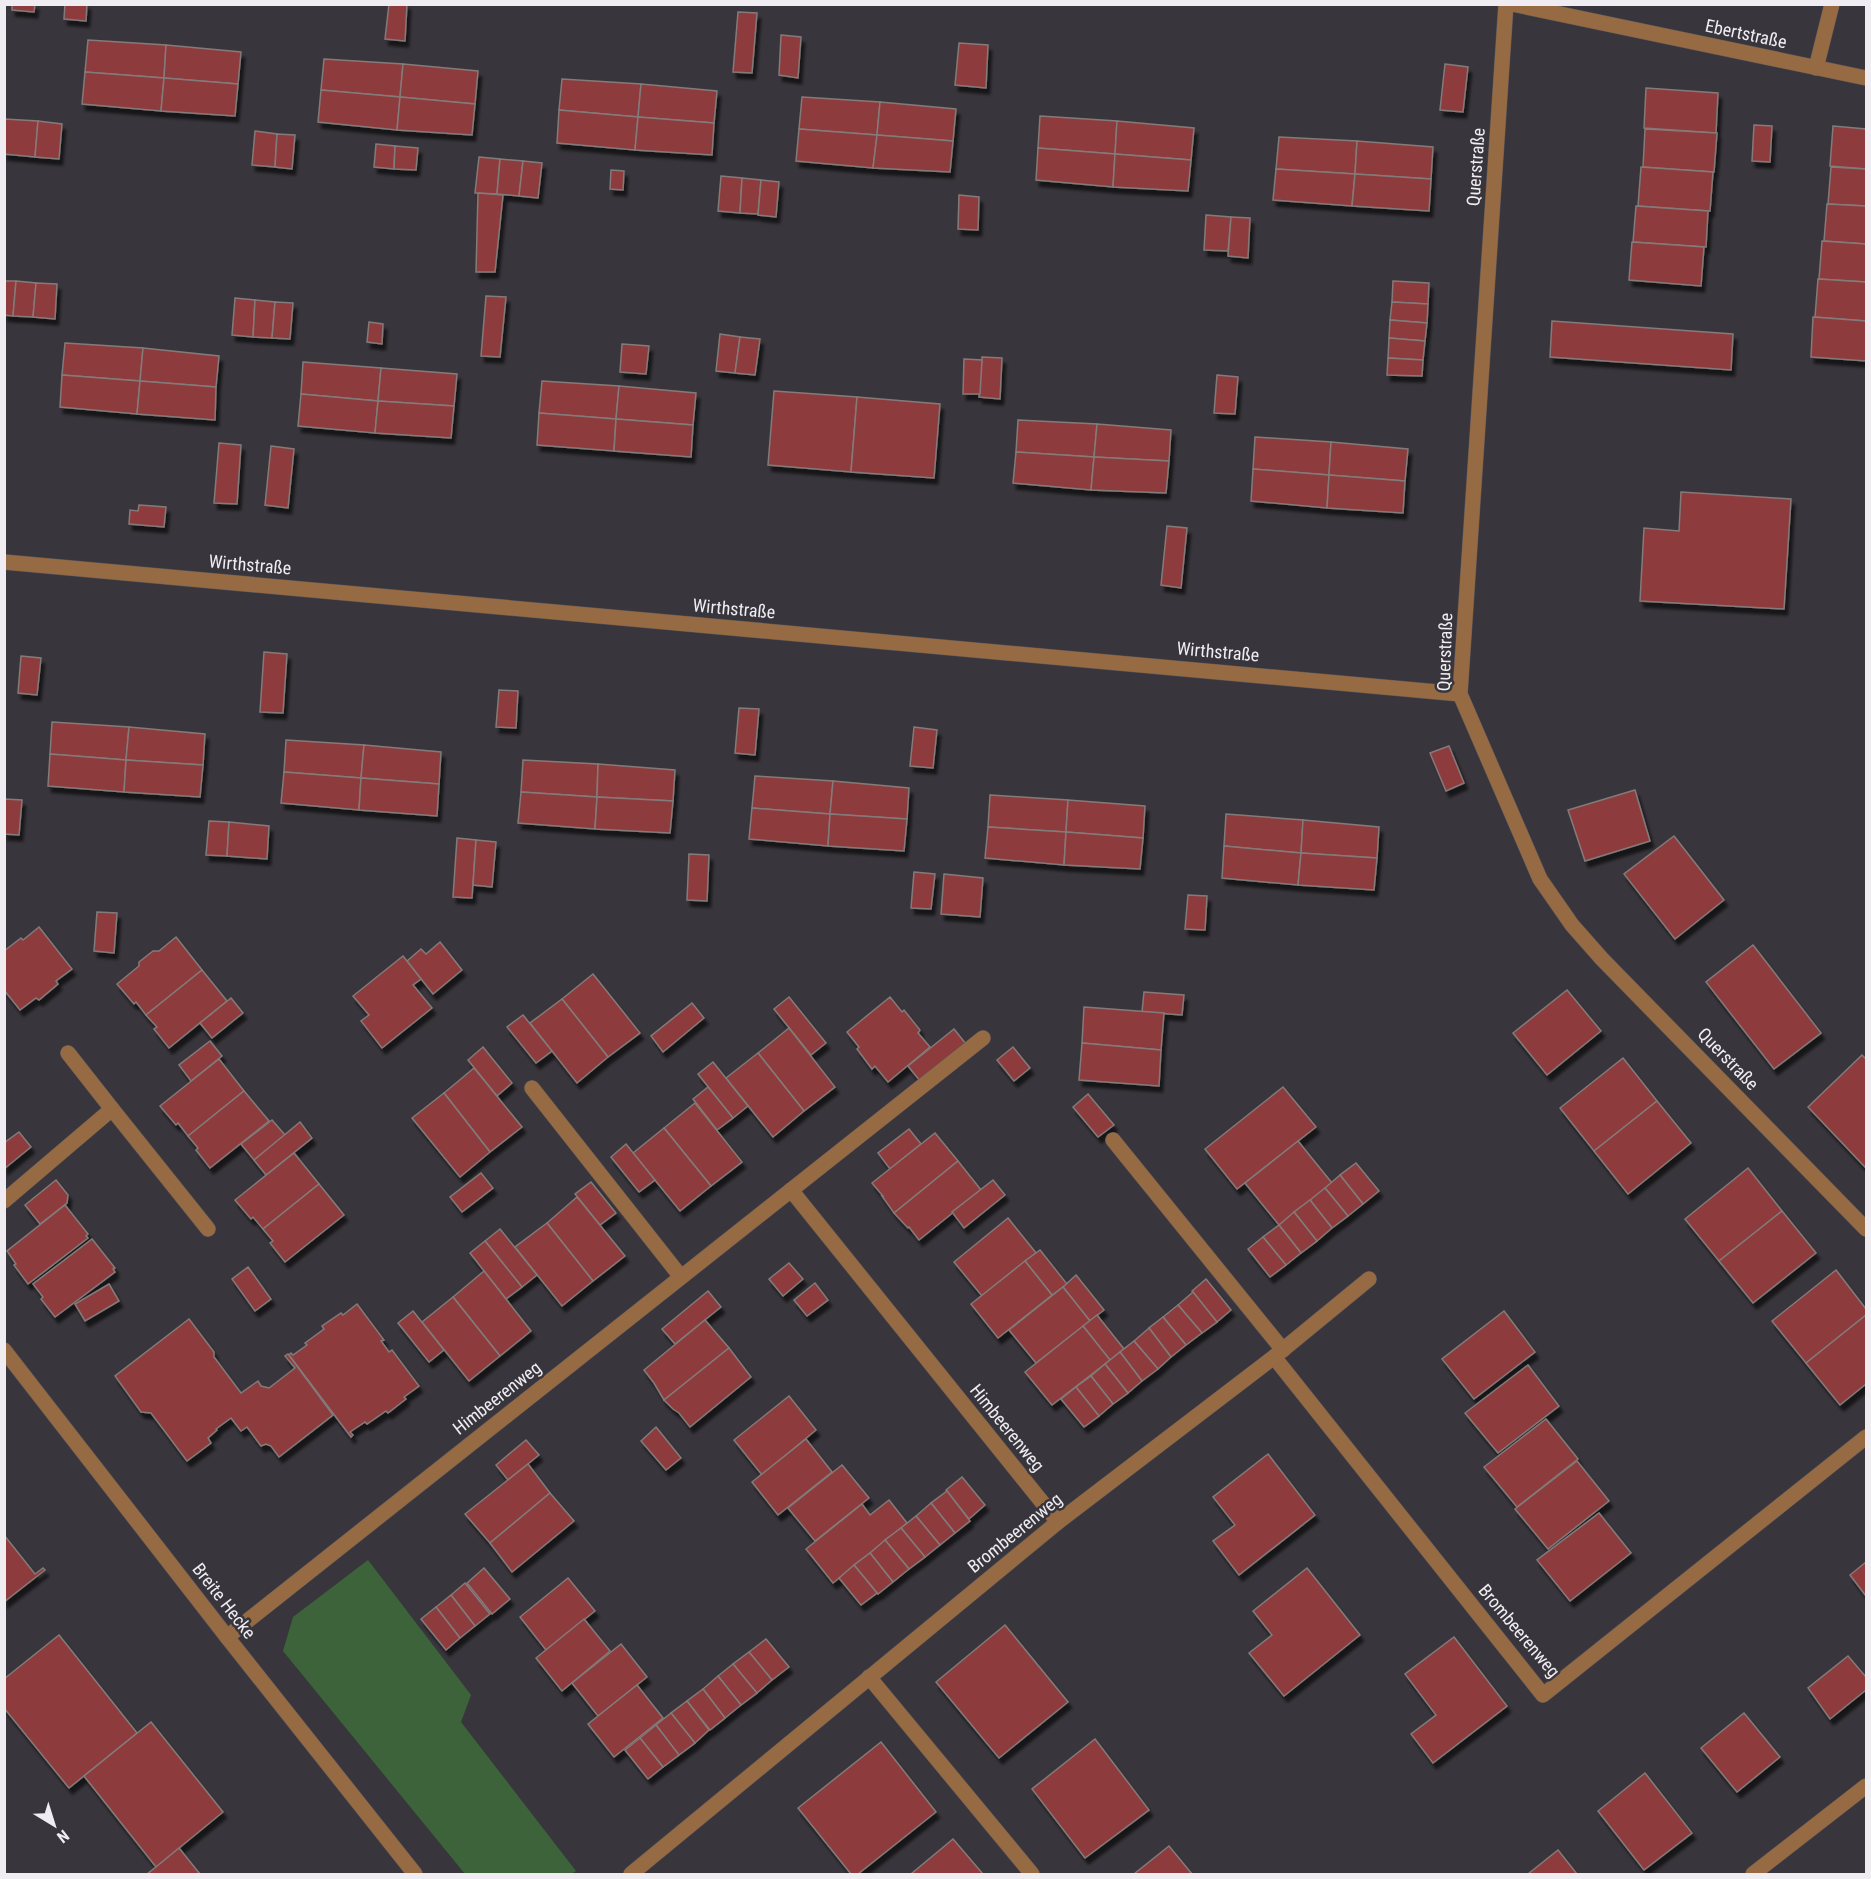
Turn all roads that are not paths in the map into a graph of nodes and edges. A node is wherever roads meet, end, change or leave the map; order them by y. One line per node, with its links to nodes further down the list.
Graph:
1 (1506, 4): 7 (street, Querstraße)
2 (1512, 4): 4 (street, Ebertstraße)
3 (1832, 4): 4 (street)
4 (1816, 68): 5 (street, Ebertstraße)
5 (1866, 78)
6 (4, 562): 7 (street, Wirthstraße)
7 (1460, 694): 16 (street, Querstraße)
8 (982, 1038): 13 (street, Himbeerenweg)
9 (68, 1053): 11 (street)
10 (532, 1088): 17 (street)
11 (112, 1109): 14 (street); 15 (street)
12 (1113, 1140): 20 (street, Brombeerenweg)
13 (791, 1190): 17 (street, Himbeerenweg); 22 (street, Himbeerenweg)
14 (4, 1201)
15 (208, 1229)
16 (1866, 1229)
17 (681, 1277): 23 (street, Himbeerenweg)
18 (1369, 1279): 20 (street, Brombeerenweg)
19 (4, 1350): 23 (street, Breite Hecke)
20 (1279, 1353): 21 (street, Brombeerenweg); 22 (street, Brombeerenweg)
21 (1866, 1437)
22 (1058, 1522): 24 (street, Brombeerenweg)
23 (227, 1637): 26 (street, Breite Hecke)
24 (869, 1677): 27 (street, Brombeerenweg); 28 (street)
25 (1866, 1786): 29 (street)
26 (416, 1875)
27 (631, 1875)
28 (1032, 1875)
29 (1753, 1875)

